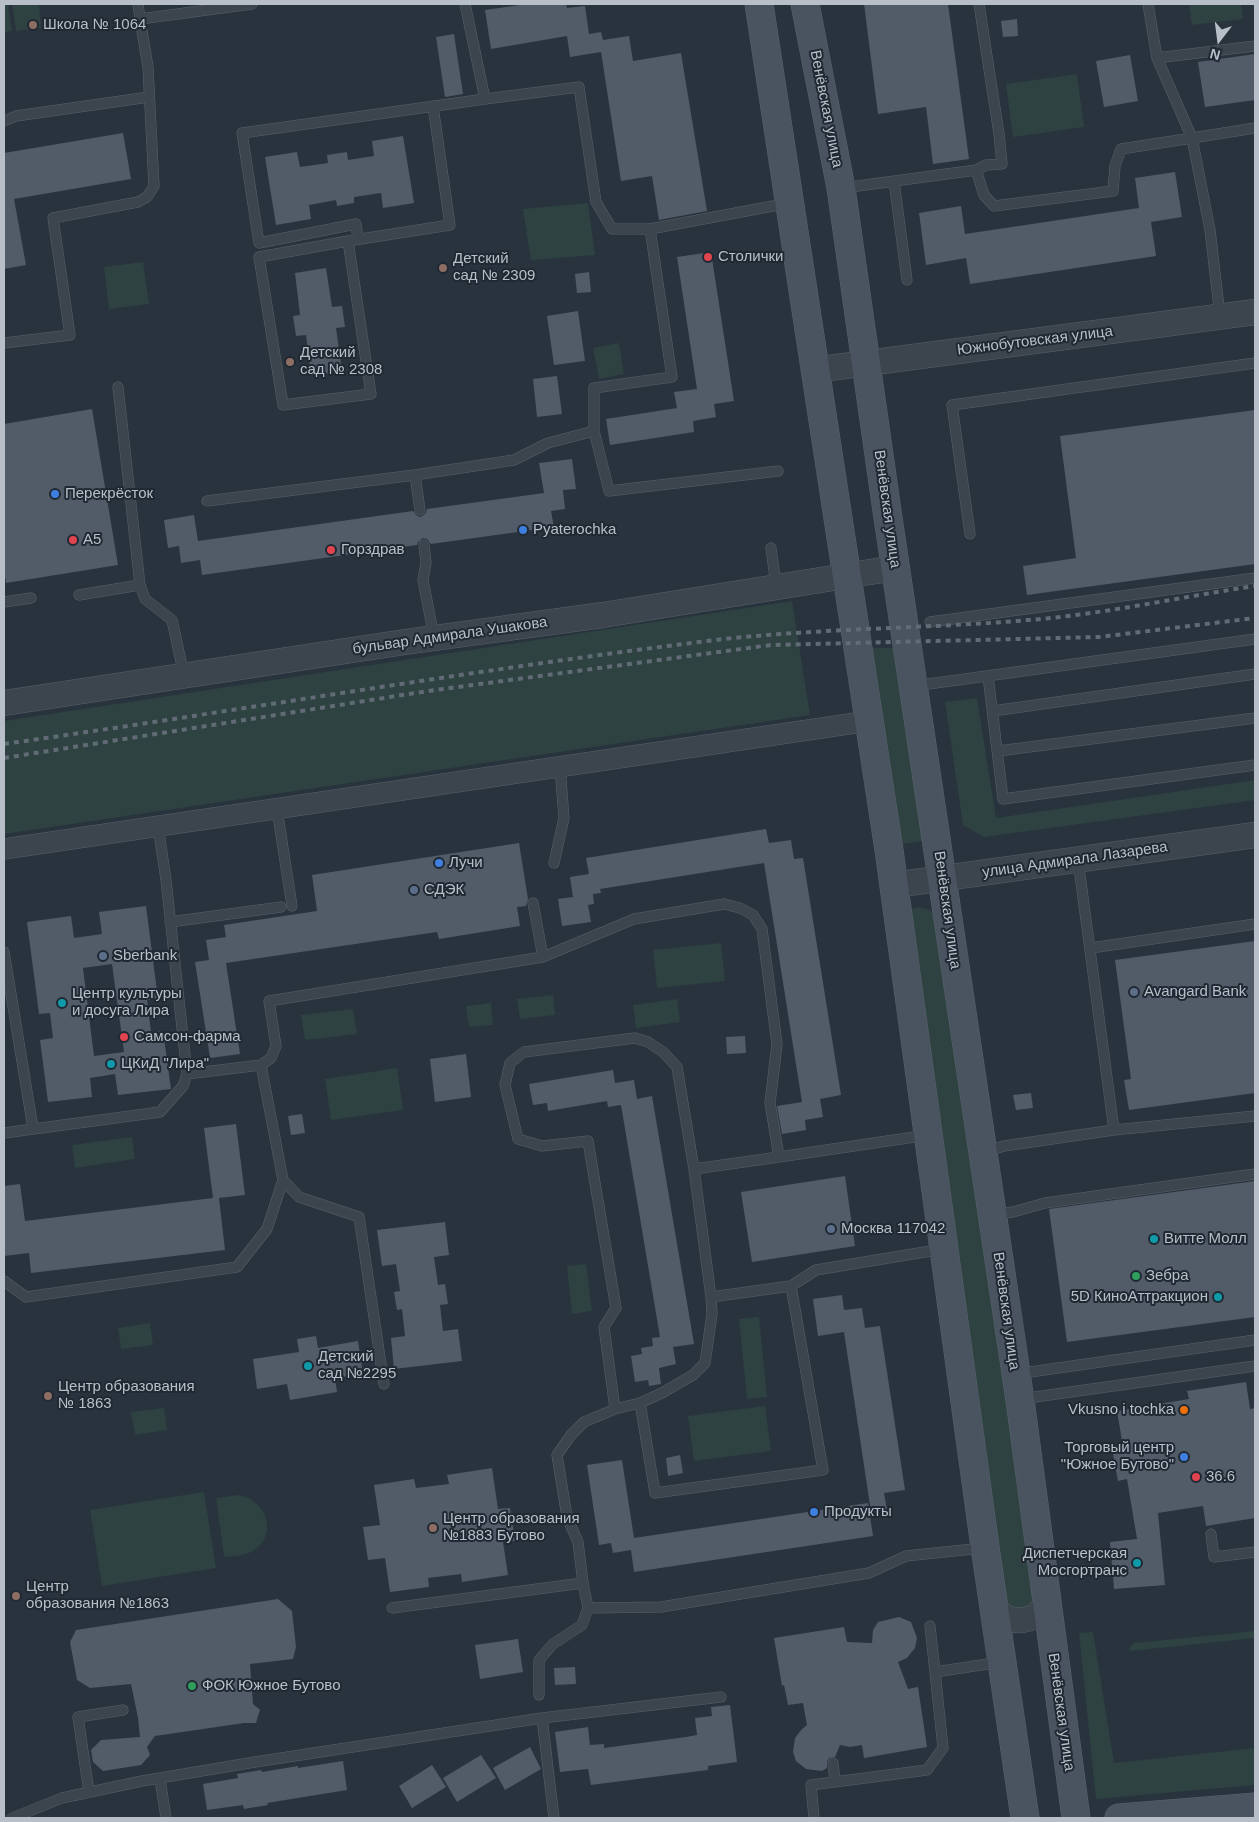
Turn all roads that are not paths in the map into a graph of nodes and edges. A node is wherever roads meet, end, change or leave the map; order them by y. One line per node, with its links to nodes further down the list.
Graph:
1 (138, 4): 8 (lane)
2 (252, 4): 8 (lane)
3 (465, 4): 12 (lane)
4 (759, 4): 20 (main road)
5 (805, 4): 19 (main road, Венёвская улица)
6 (979, 4): 17 (lane)
7 (1148, 4): 10 (lane)
8 (140, 19): 11 (lane)
9 (1255, 46): 10 (lane)
10 (1157, 58): 16 (lane)
11 (149, 97): 14 (lane); 26 (lane)
12 (485, 99): 13 (lane); 21 (lane)
13 (432, 106): 22 (lane); 22 (lane)
14 (4, 121)
15 (1255, 128): 16 (lane)
16 (1192, 138): 17 (lane); 25 (lane)
17 (976, 170): 18 (lane)
18 (894, 181): 19 (lane); 23 (lane)
19 (841, 188): 27 (main road, Венёвская улица)
20 (789, 203): 21 (lane); 29 (main road)
21 (650, 229): 31 (lane)
22 (353, 240): 22 (lane)
23 (907, 280)
24 (1255, 312): 25 (street, Южнобутовская улица)
25 (1220, 317): 27 (street, Южнобутовская улица)
26 (4, 343)
27 (866, 363): 29 (street, Южнобутовская улица); 39 (main road, Венёвская улица)
28 (1255, 363): 36 (lane)
29 (814, 370): 40 (main road)
30 (118, 387): 42 (lane)
31 (594, 431): 32 (lane); 33 (lane)
32 (778, 470)
33 (415, 475): 34 (lane); 35 (lane)
34 (207, 501)
35 (420, 510)
36 (970, 534)
37 (424, 544): 48 (lane)
38 (771, 548): 43 (lane)
39 (895, 568): 40 (street, бульвар Адмирала Ушакова); 53 (main road, Венёвская улица)
40 (847, 575): 43 (street, бульвар Адмирала Ушакова); 57 (main road)
41 (1255, 578): 47 (lane)
42 (140, 585): 44 (lane); 51 (lane)
43 (776, 586): 48 (street, бульвар Адмирала Ушакова)
44 (79, 595)
45 (31, 598): 46 (lane)
46 (4, 602)
47 (930, 622)
48 (434, 638): 51 (street, бульвар Адмирала Ушакова)
49 (1255, 639): 52 (lane)
50 (1255, 674): 55 (lane)
51 (185, 676): 54 (street, бульвар Адмирала Ушакова)
52 (988, 676): 53 (lane); 55 (lane)
53 (913, 686): 67 (main road, Венёвская улица)
54 (4, 703)
55 (993, 711): 58 (lane)
56 (1255, 718): 58 (lane)
57 (869, 721): 60 (street); 68 (main road)
58 (998, 751): 59 (lane)
59 (1255, 765)
60 (560, 767): 61 (street); 66 (lane)
61 (277, 808): 62 (street); 70 (lane)
62 (158, 826): 64 (street); 72 (lane)
63 (1255, 835): 65 (street, улица Адмирала Лазарева)
64 (4, 849)
65 (1078, 860): 67 (street, улица Адмирала Лазарева); 74 (lane)
66 (554, 864)
67 (942, 878): 68 (street, улица Адмирала Лазарева); 84 (main road, Венёвская улица)
68 (894, 885): 83 (main road)
69 (534, 903): 76 (lane)
70 (292, 906)
71 (282, 908): 72 (lane)
72 (170, 922): 78 (lane)
73 (1255, 924): 74 (lane)
74 (1090, 948): 81 (lane)
75 (4, 952): 80 (lane)
76 (544, 957): 77 (lane); 85 (lane)
77 (262, 1067): 78 (lane); 88 (lane)
78 (187, 1074): 80 (lane)
79 (1255, 1116): 81 (lane)
80 (33, 1128): 82 (lane)
81 (1114, 1130): 84 (lane)
82 (4, 1133)
83 (929, 1135): 85 (lane); 90 (main road)
84 (983, 1153): 89 (main road, Венёвская улица)
85 (779, 1157): 86 (lane)
86 (694, 1169): 93 (lane); 99 (lane)
87 (1255, 1174): 89 (lane)
88 (283, 1180): 91 (lane); 96 (lane)
89 (992, 1215): 97 (main road, Венёвская улица)
90 (944, 1249): 92 (lane); 101 (main road)
91 (4, 1281)
92 (791, 1286): 93 (lane); 98 (lane)
93 (711, 1297): 98 (lane)
94 (1255, 1340): 97 (lane)
95 (1255, 1366): 97 (lane)
96 (384, 1384)
97 (1018, 1387): 104 (main road, Венёвская улица)
98 (640, 1403): 99 (lane)
99 (615, 1409): 103 (lane)
100 (1211, 1534): 102 (lane)
101 (985, 1548): 105 (main road); 107 (lane)
102 (1255, 1552)
103 (583, 1583): 106 (lane); 107 (lane)
104 (1046, 1599): 105 (street); 126 (main road, Венёвская улица)
105 (995, 1607): 109 (main road)
106 (392, 1608)
107 (588, 1608): 111 (lane)
108 (930, 1626): 110 (lane)
109 (1002, 1661): 110 (lane); 125 (main road)
110 (935, 1672): 117 (lane)
111 (539, 1695)
112 (721, 1697): 114 (lane)
113 (123, 1710): 118 (lane)
114 (542, 1718): 116 (lane); 123 (lane)
115 (833, 1763): 117 (lane)
116 (160, 1779): 118 (lane); 122 (lane)
117 (835, 1781): 124 (lane)
118 (89, 1792): 121 (lane)
119 (1255, 1807): 120 (main road)
120 (1228, 1814): 127 (main road)
121 (12, 1818)
122 (166, 1818)
123 (554, 1818)
124 (814, 1818)
125 (1025, 1818)
126 (1076, 1818)
127 (1119, 1818)

